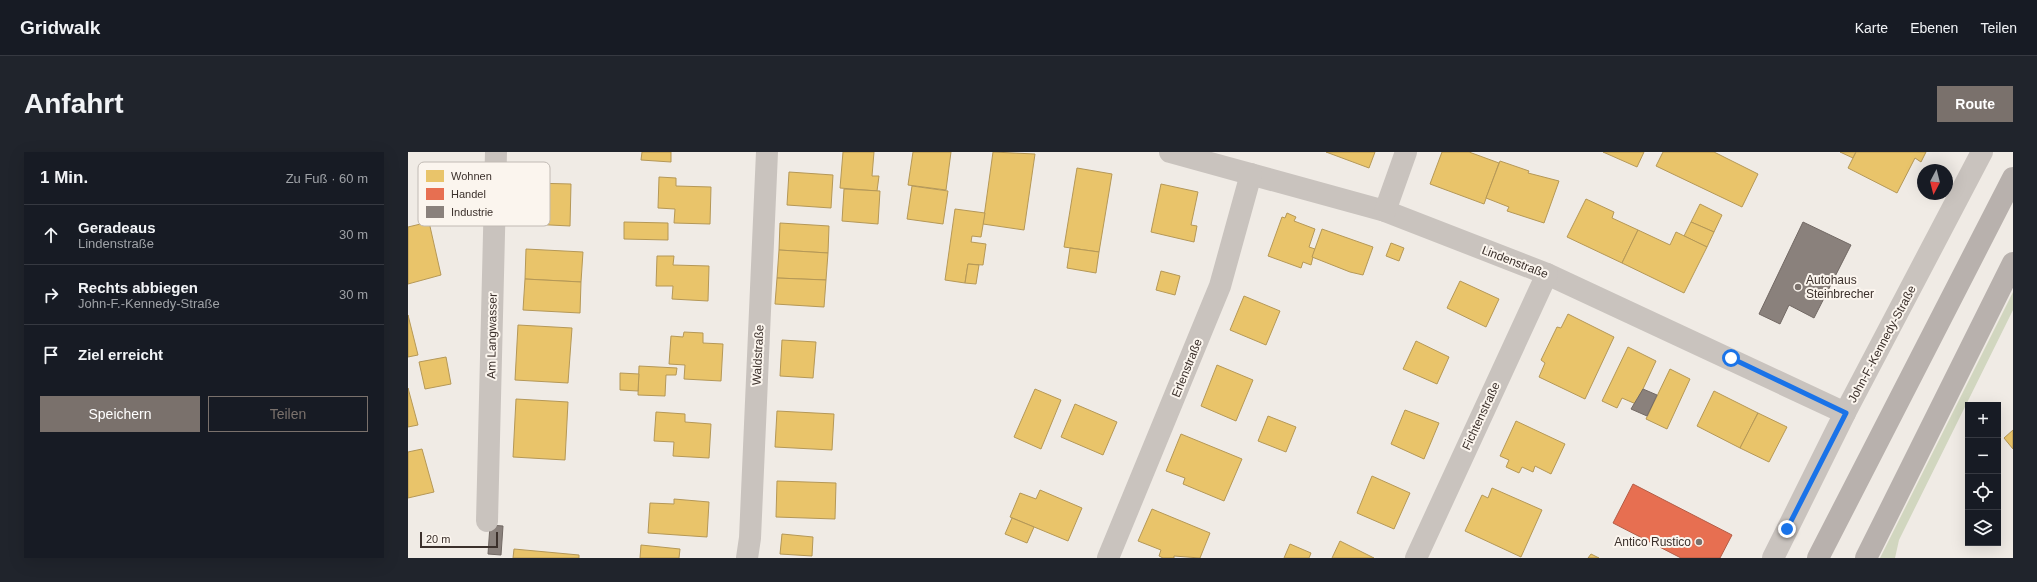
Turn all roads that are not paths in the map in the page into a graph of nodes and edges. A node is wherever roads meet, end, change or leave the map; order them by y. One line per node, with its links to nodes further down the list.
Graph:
1 (496, 152): 6 (street, Am Langwasser)
2 (767, 152): 15 (street, Waldstraße)
3 (1170, 152): 7 (street, Lindenstraße)
4 (1406, 152): 9 (street)
5 (1982, 152): 13 (street, John-F.-Kennedy-Straße)
6 (496, 162)
7 (1251, 174): 9 (street, Lindenstraße); 16 (street, Erlenstraße)
8 (2013, 178): 19 (main road)
9 (1385, 211): 12 (street, Lindenstraße)
10 (494, 226): 14 (street, Am Langwasser)
11 (2013, 263): 20 (main road)
12 (1547, 274): 13 (street, Lindenstraße); 17 (street, Fichtenstraße)
13 (1846, 413): 18 (street, John-F.-Kennedy-Straße)
14 (487, 521)
15 (747, 558)
16 (1108, 558)
17 (1416, 558)
18 (1773, 558)
19 (1818, 558)
20 (1866, 558)

